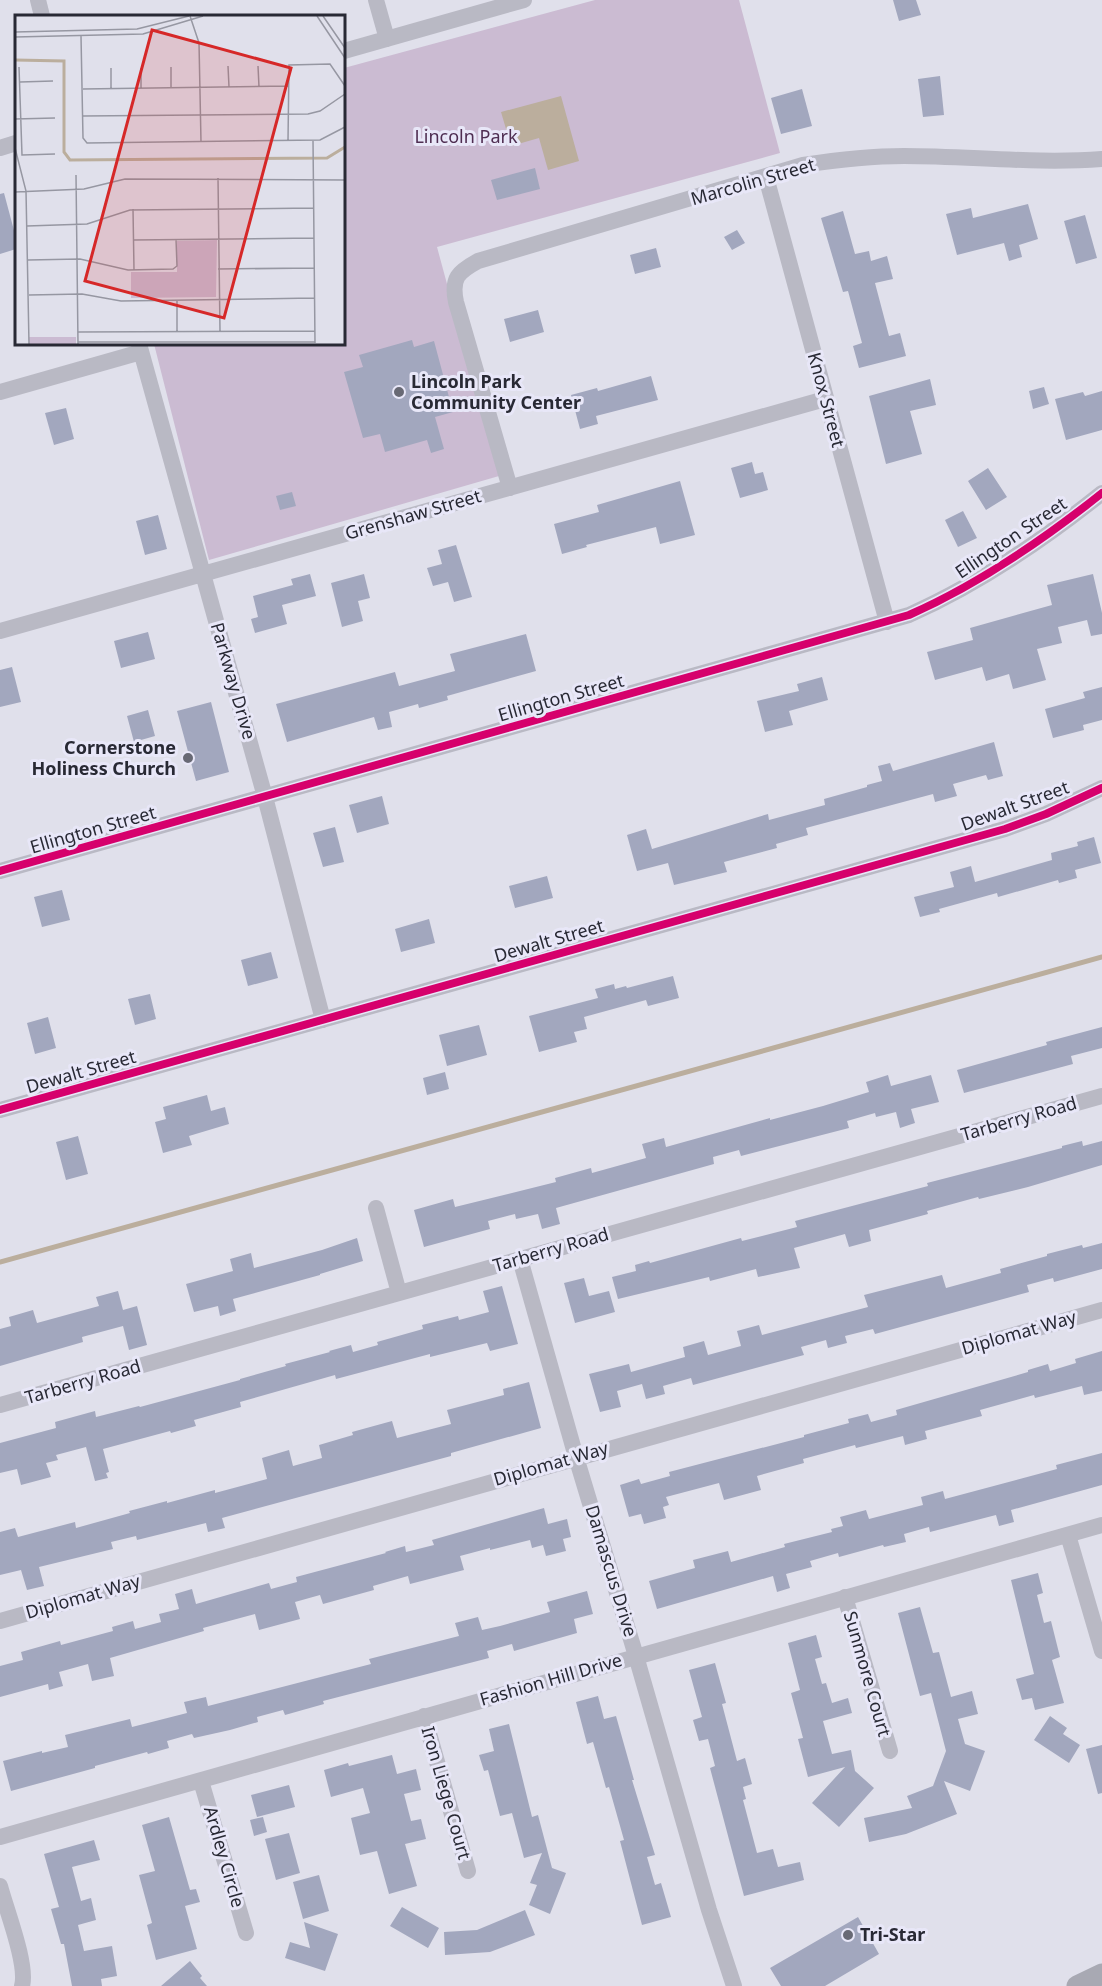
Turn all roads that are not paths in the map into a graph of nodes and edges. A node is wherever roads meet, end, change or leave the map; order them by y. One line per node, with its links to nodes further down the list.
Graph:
1 (38, 0): 4 (street)
2 (375, 0): 5 (street)
3 (524, 0): 5 (street)
4 (42, 15)
5 (387, 39): 6 (street)
6 (345, 51)
7 (15, 143): 8 (street)
8 (0, 148)
9 (1102, 159): 10 (street, Marcolin Street)
10 (766, 177): 13 (street, Knox Street); 14 (street, Marcolin Street)
11 (140, 348): 12 (street); 16 (street, Parkway Drive)
12 (0, 392)
13 (825, 399): 14 (street, Grenshaw Street); 17 (street, Knox Street)
14 (510, 488): 16 (street, Grenshaw Street)
15 (1102, 493): 17 (street, Ellington Street)
16 (202, 574): 18 (street, Grenshaw Street); 20 (street, Parkway Drive)
17 (887, 622): 20 (street, Ellington Street)
18 (0, 631)
19 (1102, 788): 22 (street, Dewalt Street)
20 (265, 797): 21 (street, Ellington Street); 22 (street, Parkway Drive)
21 (0, 871)
22 (323, 1020): 24 (street, Dewalt Street)
23 (1102, 1096): 26 (street, Tarberry Road)
24 (0, 1110)
25 (376, 1208): 27 (street)
26 (520, 1259): 27 (street, Tarberry Road); 30 (street, Damascus Drive)
27 (399, 1293): 29 (street, Tarberry Road)
28 (1102, 1310): 30 (street, Diplomat Way)
29 (0, 1406)
30 (576, 1457): 34 (street, Diplomat Way); 36 (street, Damascus Drive)
31 (1102, 1525): 32 (street, Fashion Hill Drive)
32 (1068, 1535): 33 (street, Fashion Hill Drive); 35 (street)
33 (845, 1597): 36 (street, Fashion Hill Drive); 38 (street, Sunmore Court)
34 (0, 1621)
35 (1102, 1651)
36 (636, 1656): 37 (street, Fashion Hill Drive); 46 (street, Damascus Drive)
37 (424, 1716): 39 (street, Fashion Hill Drive); 41 (street, Iron Liege Court)
38 (890, 1751)
39 (201, 1780): 40 (street, Fashion Hill Drive); 43 (street, Ardley Circle)
40 (0, 1837)
41 (468, 1871)
42 (0, 1886): 45 (street)
43 (246, 1933)
44 (1102, 1974): 47 (main road)
45 (22, 1986)
46 (734, 1986)
47 (1077, 1986)

